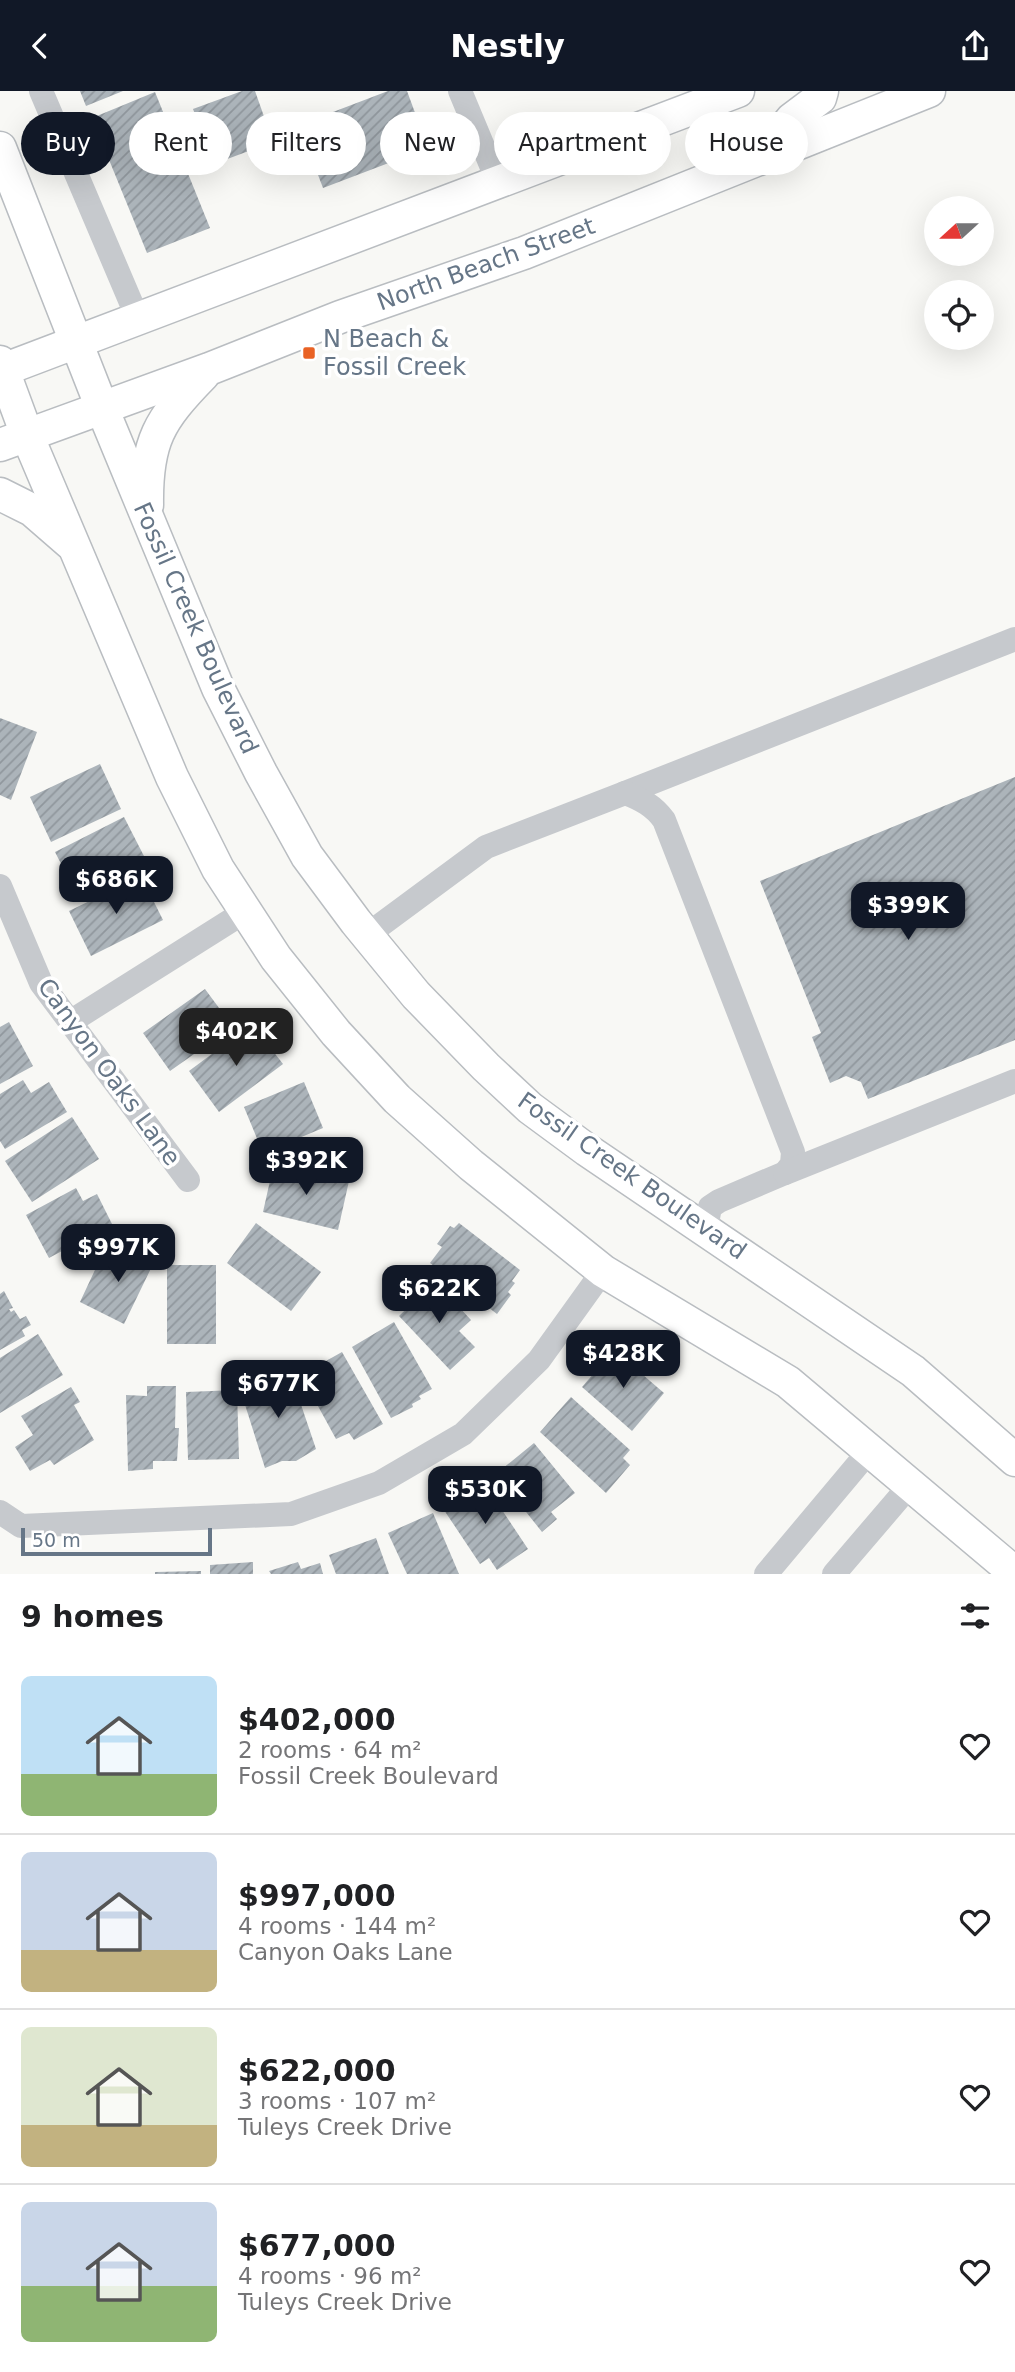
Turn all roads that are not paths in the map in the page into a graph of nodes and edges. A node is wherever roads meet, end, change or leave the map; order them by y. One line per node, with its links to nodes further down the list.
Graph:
1 (41, 91): 11 (street)
2 (460, 91): 10 (street)
3 (738, 91): 10 (main road)
4 (822, 91): 6 (main road)
5 (929, 91): 7 (main road, North Beach Street)
6 (801, 112)
7 (808, 139)
8 (0, 148): 12 (main road, Fossil Creek Boulevard)
9 (718, 175): 14 (main road, North Beach Street)
10 (498, 182): 11 (main road)
11 (138, 319): 12 (main road)
12 (76, 342): 13 (main road); 15 (main road, Fossil Creek Boulevard)
13 (1, 368): 16 (main road)
14 (209, 369): 15 (main road, North Beach Street); 18 (main road)
15 (102, 408): 16 (main road, North Beach Street); 18 (main road, Fossil Creek Boulevard)
16 (14, 440): 19 (main road)
17 (0, 494): 19 (main road)
18 (147, 517): 24 (main road, Fossil Creek Boulevard)
19 (75, 546): 23 (main road)
20 (1015, 639): 21 (street)
21 (625, 793): 24 (street); 27 (street)
22 (0, 886): 25 (street, Canyon Oaks Lane)
23 (246, 911): 25 (street); 30 (main road)
24 (367, 935): 29 (main road, Fossil Creek Boulevard)
25 (70, 1022): 28 (street, Canyon Oaks Lane)
26 (1015, 1081): 27 (street)
27 (785, 1173): 29 (street)
28 (188, 1180)
29 (706, 1229): 32 (main road, Fossil Creek Boulevard)
30 (603, 1271): 31 (main road); 34 (street)
31 (870, 1450): 33 (main road); 36 (street)
32 (1015, 1460)
33 (911, 1484): 35 (main road); 37 (street)
34 (0, 1512)
35 (1015, 1573)
36 (766, 1574)
37 (834, 1574)

